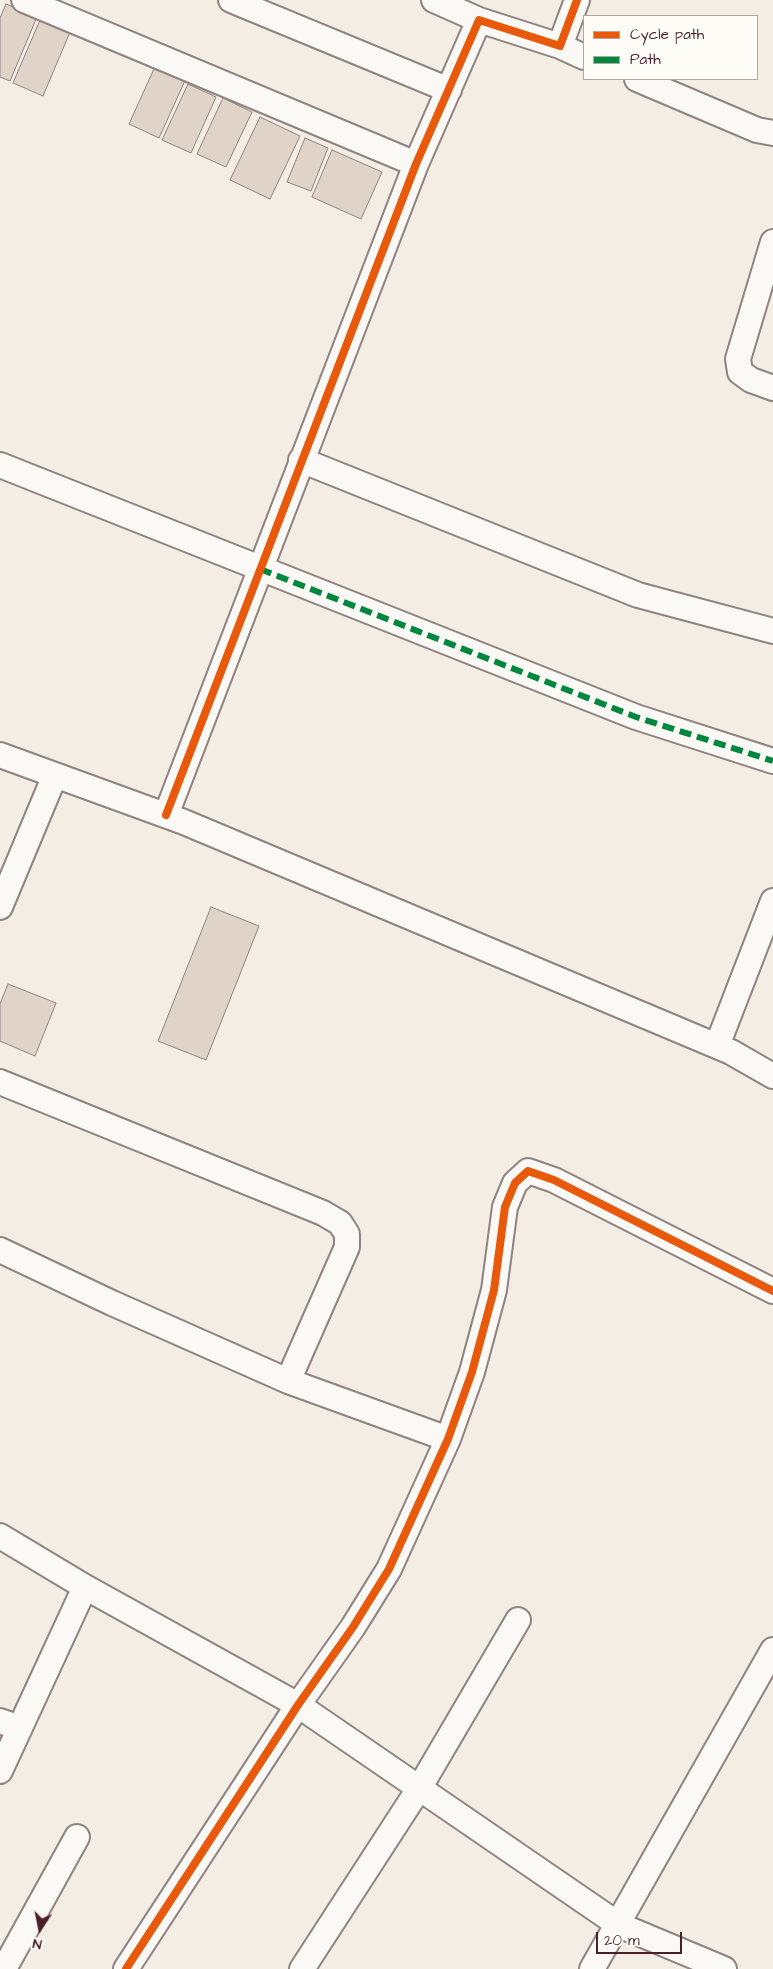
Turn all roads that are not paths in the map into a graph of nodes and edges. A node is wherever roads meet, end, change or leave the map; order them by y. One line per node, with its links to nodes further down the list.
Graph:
1 (24, 0): 11 (street)
2 (230, 0): 9 (street)
3 (434, 0): 5 (street)
4 (577, 0): 6 (street)
5 (479, 20): 6 (street); 9 (street)
6 (560, 46): 7 (street)
7 (583, 56)
8 (639, 80): 10 (street)
9 (448, 90): 11 (street)
10 (773, 133)
11 (416, 164): 14 (street)
12 (773, 242): 13 (street)
13 (773, 388)
14 (302, 460): 16 (street); 17 (street)
15 (0, 466): 16 (street)
16 (260, 569): 19 (street); 21 (street)
17 (773, 631)
18 (0, 755): 20 (street)
19 (773, 761)
20 (55, 775): 21 (street); 23 (street)
21 (166, 815): 24 (street)
22 (773, 901): 24 (street)
23 (0, 907)
24 (717, 1046): 25 (street)
25 (773, 1076)
26 (0, 1082): 29 (street)
27 (0, 1250): 29 (street)
28 (773, 1291): 30 (street)
29 (288, 1381): 30 (street)
30 (448, 1439): 35 (street)
31 (0, 1536): 32 (street)
32 (85, 1587): 35 (street); 36 (street)
33 (518, 1620): 38 (street)
34 (773, 1650): 40 (street)
35 (298, 1705): 38 (street); 42 (street)
36 (10, 1724): 37 (street)
37 (0, 1771)
38 (420, 1787): 40 (street); 43 (street)
39 (78, 1837): 41 (street)
40 (619, 1925): 44 (street); 45 (street)
41 (4, 1969)
42 (126, 1969)
43 (302, 1969)
44 (592, 1969)
45 (724, 1969)

